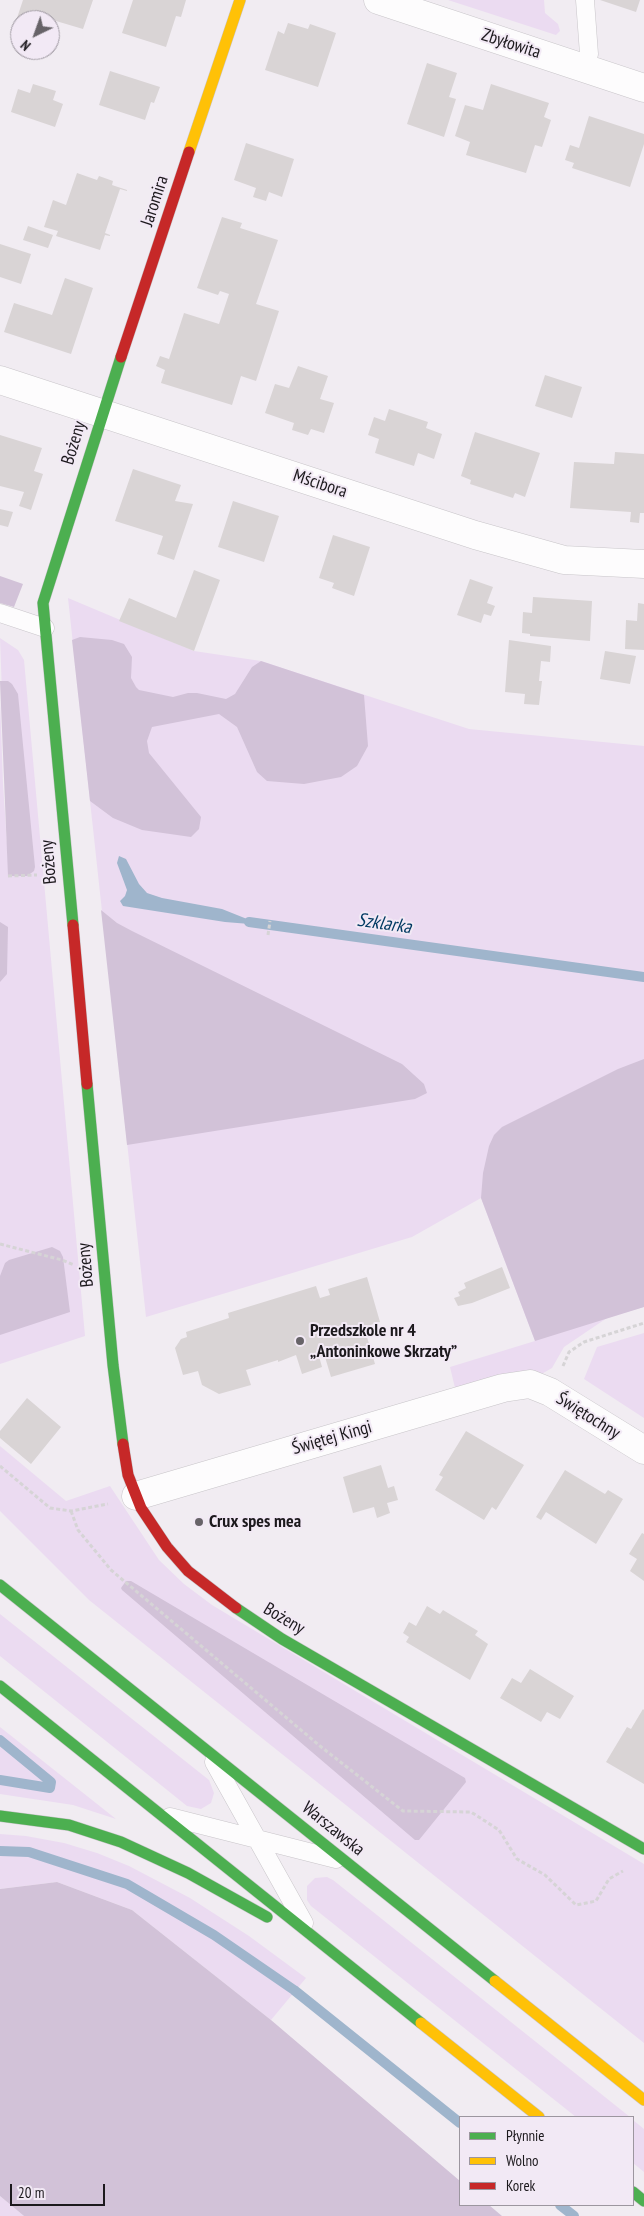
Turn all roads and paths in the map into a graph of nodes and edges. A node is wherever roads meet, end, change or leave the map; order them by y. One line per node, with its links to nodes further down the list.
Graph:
1 (240, 0): 7 (street, Jaromira)
2 (378, 0): 4 (street, Zbyłowita)
3 (585, 0): 4 (lane)
4 (584, 68): 5 (street, Zbyłowita)
5 (644, 88)
6 (0, 380): 7 (street, Mścibora)
7 (102, 414): 8 (street, Mścibora); 10 (street, Bożeny)
8 (644, 564)
9 (0, 613): 10 (lane)
10 (45, 628): 16 (street, Bożeny)
11 (41, 875): 12 (path)
12 (8, 876)
13 (270, 921): 14 (path)
14 (268, 935)
15 (0, 1244): 16 (path)
16 (104, 1270): 22 (street, Bożeny)
17 (644, 1323): 18 (path)
18 (562, 1369)
19 (530, 1384): 20 (street, Świętochny); 22 (street, Świętej Kingi)
20 (644, 1450)
21 (0, 1466): 23 (path)
22 (136, 1496): 23 (path); 32 (street, Bożeny)
23 (71, 1511): 32 (path)
24 (6, 1574): 26 (street)
25 (0, 1585): 26 (street, Warszawska)
26 (58, 1631): 28 (street, Warszawska)
27 (0, 1686): 29 (street)
28 (206, 1749): 31 (lane); 33 (street, Warszawska)
29 (161, 1814): 31 (lane); 34 (street)
30 (0, 1816): 35 (street)
31 (257, 1839): 33 (lane); 34 (lane)
32 (644, 1849)
33 (346, 1862): 36 (street, Warszawska)
34 (310, 1934): 35 (street)
35 (384, 1993): 37 (street)
36 (644, 2100)
37 (538, 2116)
38 (634, 2193): 39 (street)
39 (644, 2201)

